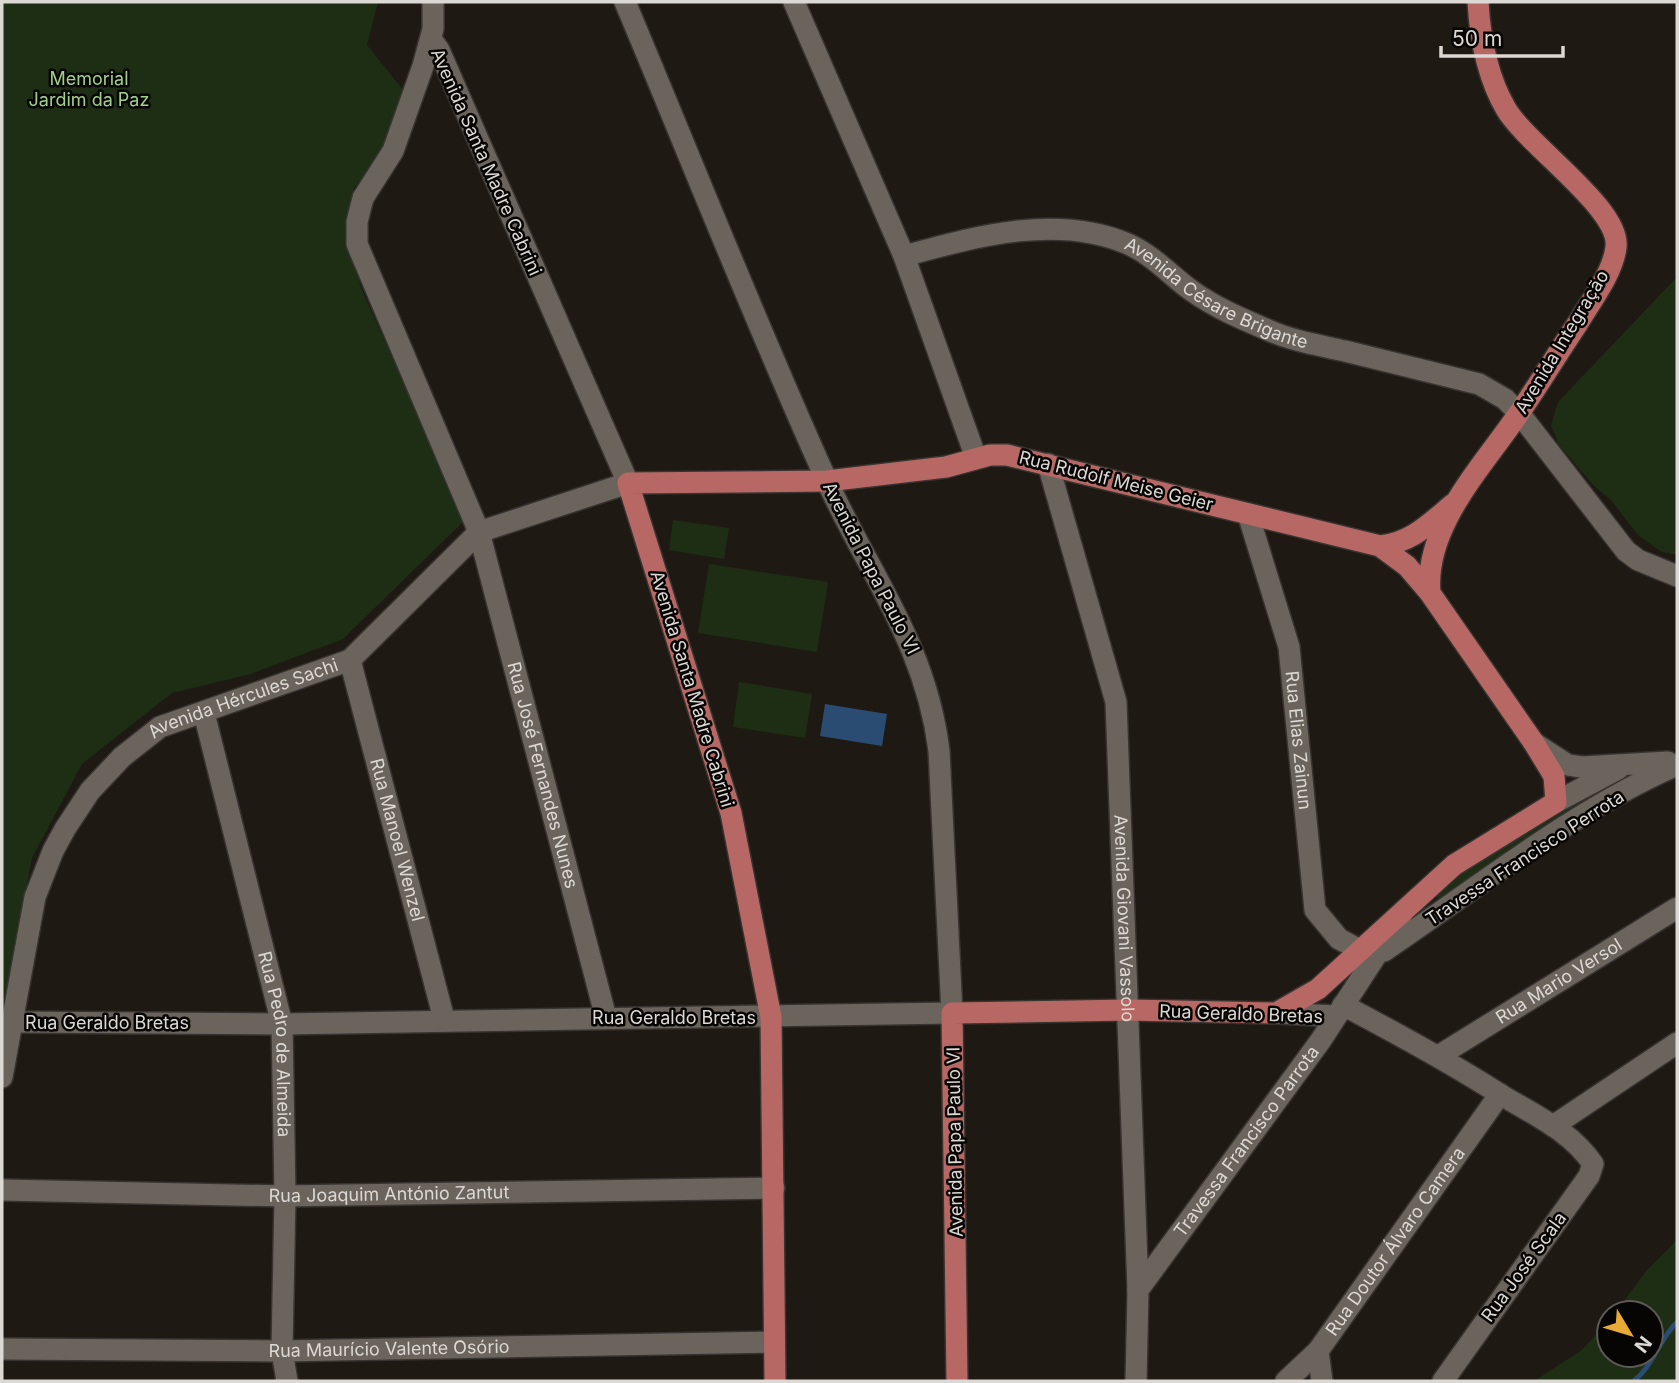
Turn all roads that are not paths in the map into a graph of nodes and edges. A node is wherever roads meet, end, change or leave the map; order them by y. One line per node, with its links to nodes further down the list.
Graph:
1 (433, 2): 5 (street)
2 (625, 2): 10 (street, Avenida Papa Paulo VI)
3 (794, 2): 6 (street)
4 (1478, 2): 7 (main road, Avenida Integração)
5 (431, 39): 11 (street, Avenida Santa Madre Cabrini); 14 (street)
6 (904, 256): 7 (street, Avenida Césare Brigante); 8 (street)
7 (1519, 414): 12 (main road, Avenida Integração); 16 (street, Avenida Césare Brigante)
8 (976, 458): 9 (main road, Rua Rudolf Meise Geier); 10 (main road, Rua Rudolf Meise Geier)
9 (1048, 464): 13 (main road, Rua Rudolf Meise Geier); 26 (street, Avenida Giovani Vassolo)
10 (827, 481): 11 (main road, Rua Rudolf Meise Geier); 28 (street, Avenida Papa Paulo VI)
11 (628, 484): 14 (street, Rua Rudolf Meise Geier); 30 (main road, Avenida Santa Madre Cabrini)
12 (1457, 500): 15 (main road, Avenida Integração); 17 (main road, Avenida Integração)
13 (1248, 514): 15 (main road, Rua Rudolf Meise Geier); 25 (street, Rua Elias Zainun)
14 (479, 532): 18 (street, Avenida Hércules Sachi); 31 (street, Rua José Fernandes Nunes)
15 (1380, 546): 17 (main road)
16 (1677, 576)
17 (1430, 593): 20 (main road)
18 (350, 660): 19 (street, Avenida Hércules Sachi); 32 (street, Rua Manoel Wenzel)
19 (204, 713): 33 (street, Avenida Hércules Sachi); 34 (street, Rua Pedro de Almeida)
20 (1534, 743): 22 (street); 23 (main road)
21 (1677, 763): 22 (street); 25 (street, Travessa Francisco Perrota)
22 (1623, 766): 23 (street, Travessa Francisco Perrota)
23 (1556, 802): 25 (main road, Travessa Francisco Perrota)
24 (1677, 908): 36 (street, Rua Mario Versol)
25 (1368, 953): 27 (street, Travessa Francisco Parrota); 29 (main road, Travessa Francisco Perrota)
26 (1129, 1010): 28 (main road, Rua Geraldo Bretas); 29 (main road, Rua Geraldo Bretas); 44 (street, Avenida Giovani Vassolo)
27 (1339, 1011): 29 (street, Rua Geraldo Bretas); 36 (street, Rua Geraldo Bretas); 44 (street, Travessa Francisco Parrota)
28 (952, 1013): 30 (street, Rua Geraldo Bretas); 51 (main road, Avenida Papa Paulo VI)
29 (1276, 1013)
30 (771, 1017): 31 (street, Rua Geraldo Bretas); 41 (main road, Avenida Santa Madre Cabrini)
31 (606, 1018): 32 (street, Rua Geraldo Bretas)
32 (444, 1019): 34 (street, Rua Geraldo Bretas)
33 (12, 1022): 34 (street, Rua Geraldo Bretas); 37 (street, Avenida Hércules Sachi)
34 (282, 1024): 43 (street, Rua Pedro de Almeida)
35 (1677, 1043): 39 (street)
36 (1440, 1055): 38 (street, Rua Geraldo Bretas)
37 (2, 1077)
38 (1500, 1094): 39 (street, Rua Geraldo Bretas); 48 (street, Rua Doutor Álvaro Camera)
39 (1553, 1126): 40 (street, Rua Geraldo Bretas)
40 (1584, 1151): 55 (street, Rua José Scala)
41 (774, 1188): 43 (street, Rua Joaquim António Zantut); 45 (main road, Avenida Santa Madre Cabrini)
42 (2, 1189): 43 (street, Rua Joaquim António Zantut)
43 (285, 1196): 47 (street, Rua Pedro de Almeida)
44 (1138, 1290): 52 (street, Avenida Giovani Vassolo)
45 (774, 1342): 47 (street, Rua Maurício Valente Osório); 50 (main road, Avenida Santa Madre Cabrini)
46 (2, 1349): 47 (street, Rua Maurício Valente Osório)
47 (282, 1351): 49 (street, Rua Pedro de Almeida)
48 (1318, 1351): 53 (street, Rua Doutor Álvaro Camera); 54 (street)
49 (287, 1381)
50 (775, 1381)
51 (957, 1381)
52 (1136, 1381)
53 (1286, 1381)
54 (1322, 1381)
55 (1443, 1381)

